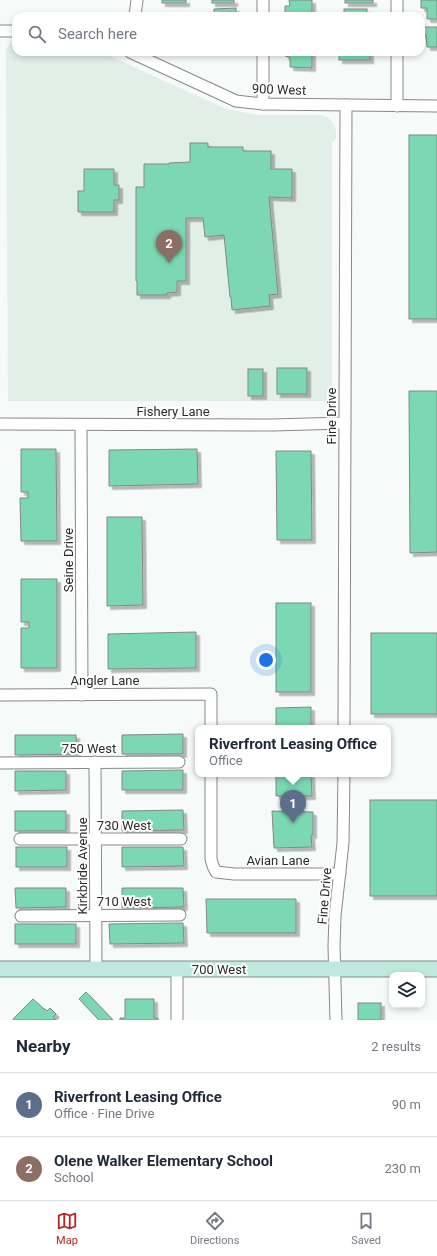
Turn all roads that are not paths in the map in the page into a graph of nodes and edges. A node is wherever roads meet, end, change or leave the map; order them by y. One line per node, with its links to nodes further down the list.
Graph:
1 (137, 0): 4 (street)
2 (263, 0): 5 (street)
3 (397, 0): 6 (street)
4 (136, 12)
5 (263, 12)
6 (397, 12)
7 (0, 31): 8 (street)
8 (12, 31)
9 (139, 56): 12 (street, 900 West)
10 (263, 56): 12 (street)
11 (397, 56): 14 (street)
12 (263, 104): 13 (street, 900 West)
13 (346, 105): 14 (street, 900 West); 16 (street, Fine Drive)
14 (397, 106): 15 (street, 900 West)
15 (437, 106)
16 (345, 423): 18 (street, Fishery Lane); 22 (street, Fine Drive)
17 (0, 424): 18 (street, Fishery Lane)
18 (81, 425): 20 (street, Seine Drive)
19 (0, 695): 20 (street, Angler Lane)
20 (82, 695): 21 (street, Angler Lane)
21 (211, 725)
22 (344, 725)
23 (95, 762): 24 (street, 750 West); 25 (street, 750 West); 29 (street, Kirkbride Avenue)
24 (179, 762)
25 (0, 763)
26 (211, 777): 31 (street, Avian Lane)
27 (344, 777): 31 (street, Fine Drive)
28 (20, 839): 29 (street, 730 West)
29 (96, 839): 30 (street, 730 West); 32 (street, Kirkbride Avenue)
30 (180, 839)
31 (340, 874): 38 (street, Fine Drive)
32 (96, 915): 33 (street, 710 West); 34 (street, 710 West); 36 (street, Kirkbride Avenue)
33 (180, 915)
34 (21, 916)
35 (0, 969): 36 (street, 700 West)
36 (96, 969): 37 (street, 700 West)
37 (177, 969): 38 (street, 700 West); 40 (street)
38 (335, 969): 39 (street, 700 West); 41 (street, Fine Drive)
39 (437, 969)
40 (177, 1020)
41 (336, 1020)

